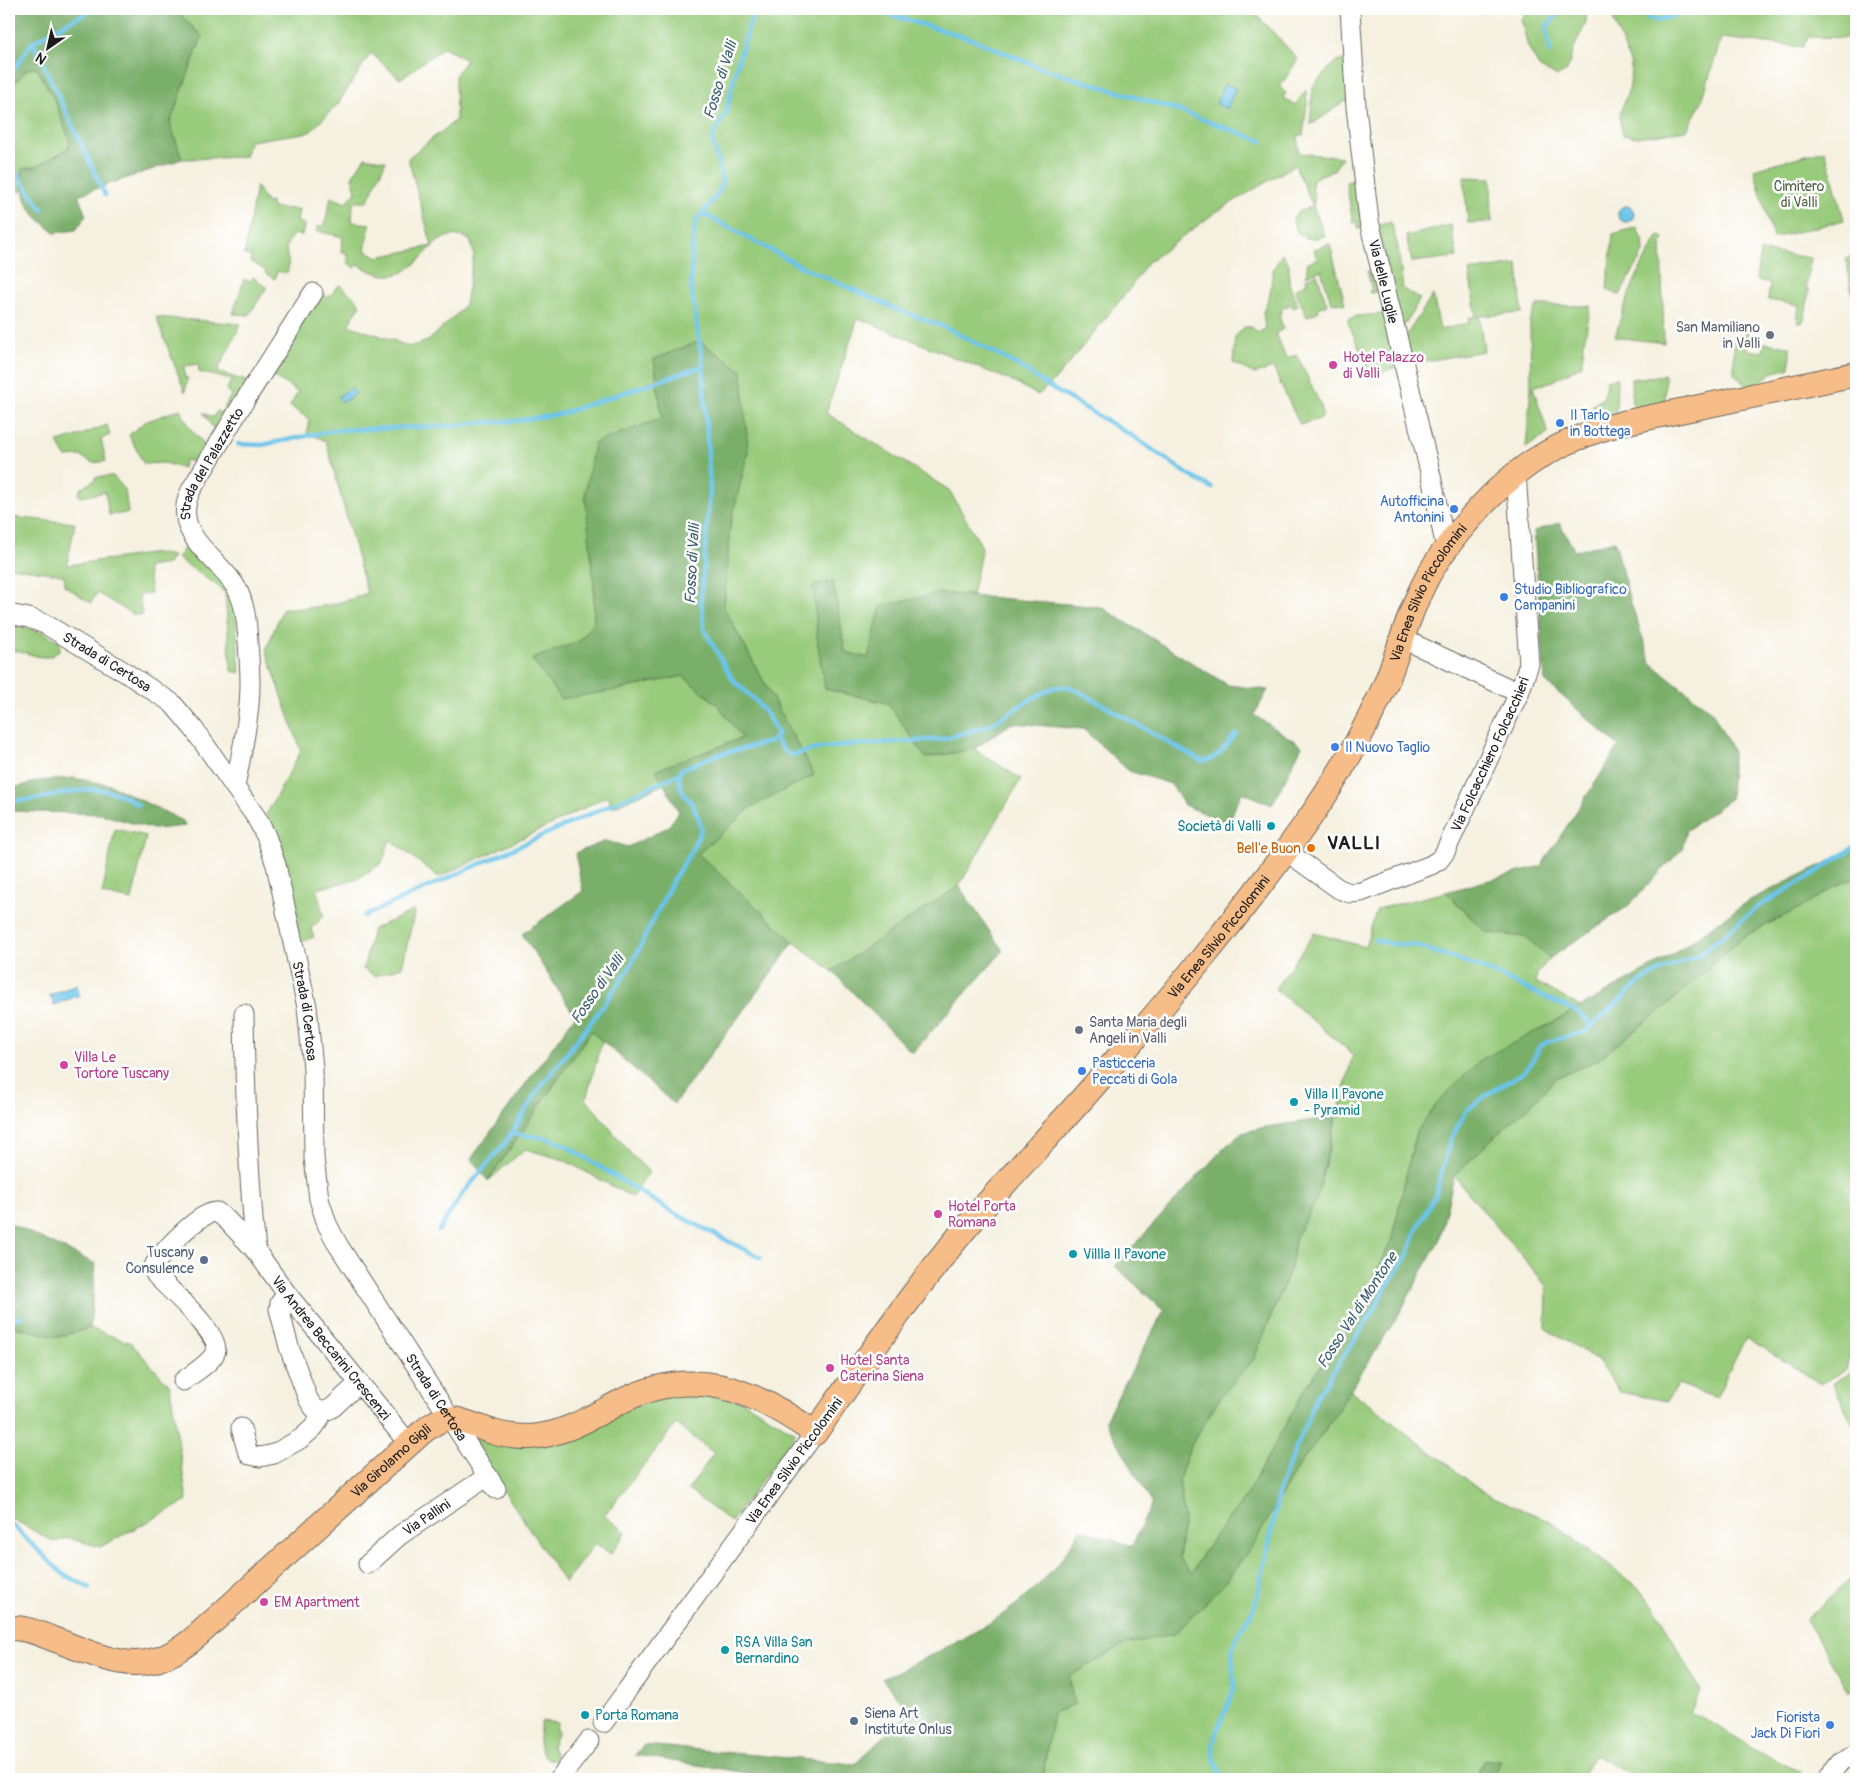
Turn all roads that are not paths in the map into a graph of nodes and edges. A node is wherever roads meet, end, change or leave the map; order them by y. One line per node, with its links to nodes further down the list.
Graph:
1 (1350, 9): 5 (street, Via delle Luglie)
2 (314, 293): 9 (street, Strada del Palazzetto)
3 (1856, 374): 4 (main road, Via Enea Silvio Piccolomini)
4 (1516, 473): 5 (main road, Via Enea Silvio Piccolomini); 8 (street, Via Folcacchiero Folcacchieri)
5 (1446, 548): 7 (main road, Via Enea Silvio Piccolomini)
6 (9, 614): 9 (street, Strada di Certosa)
7 (1403, 639): 8 (street); 10 (main road, Via Enea Silvio Piccolomini)
8 (1519, 693): 10 (street, Via Folcacchiero Folcacchieri)
9 (235, 787): 17 (street, Strada di Certosa)
10 (1286, 851): 19 (main road, Via Enea Silvio Piccolomini)
11 (244, 1014): 12 (street)
12 (256, 1252): 13 (street, Via Andrea Beccarini Crescenzi); 14 (street, Via Andrea Beccarini Crescenzi)
13 (287, 1294): 15 (street, Via Andrea Beccarini Crescenzi); 16 (street)
14 (183, 1381)
15 (359, 1383): 16 (street); 20 (street, Via Andrea Beccarini Crescenzi)
16 (323, 1412): 18 (street)
17 (450, 1418): 19 (main road); 20 (main road, Via Girolamo Gigli); 21 (street, Strada di Certosa)
18 (241, 1428)
19 (815, 1433): 24 (street, Via Enea Silvio Piccolomini)
20 (409, 1444): 23 (main road, Via Girolamo Gigli)
21 (492, 1483): 22 (street, Via Pallini)
22 (368, 1564)
23 (9, 1628)
24 (603, 1723)
25 (589, 1741): 27 (street)
26 (1856, 1754): 28 (street)
27 (559, 1779)
28 (1827, 1779)

